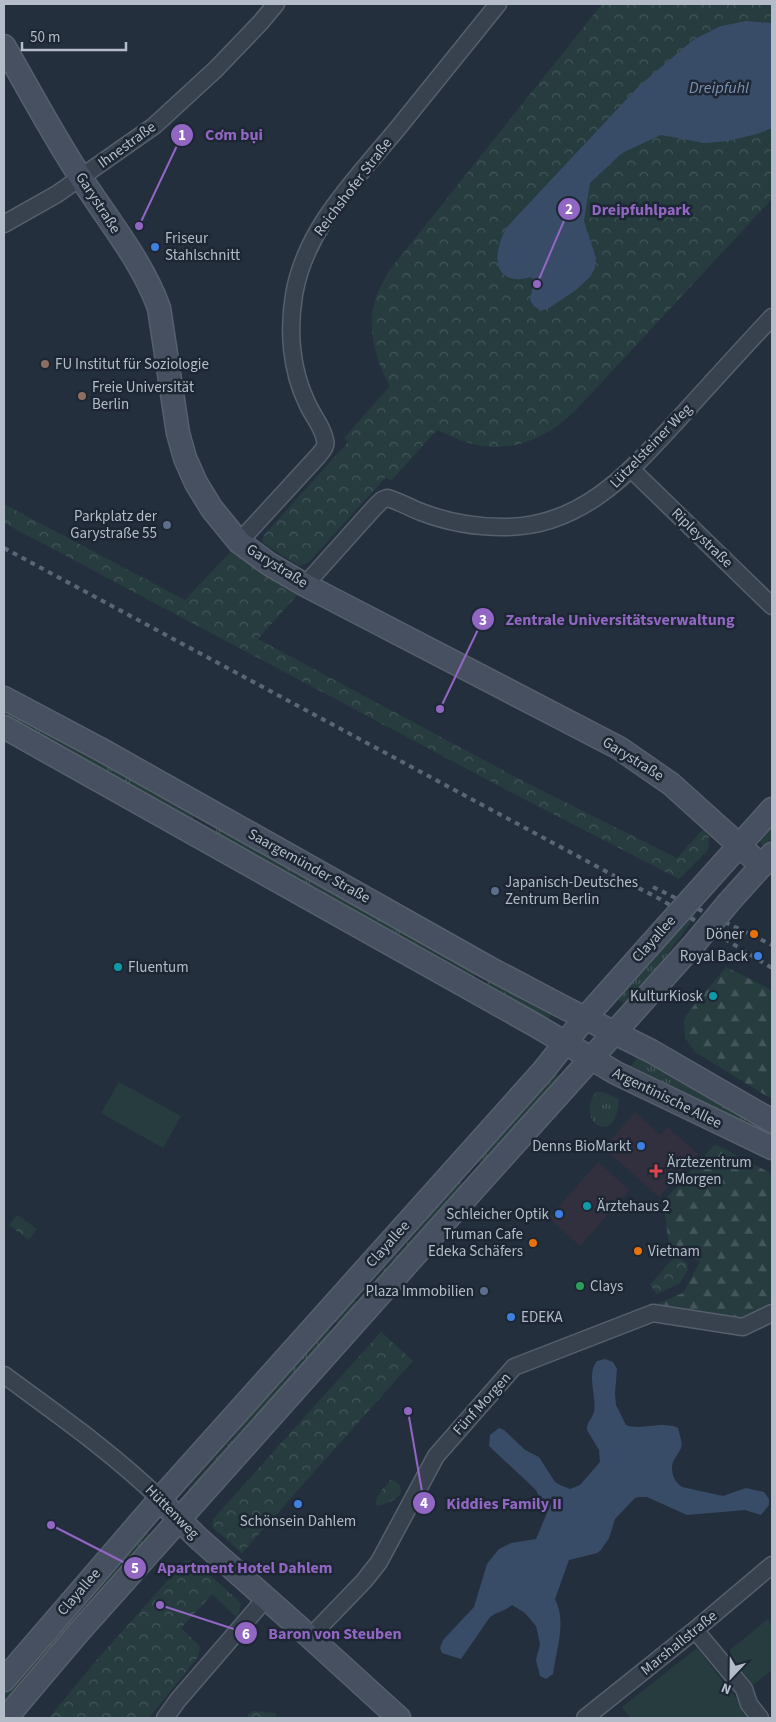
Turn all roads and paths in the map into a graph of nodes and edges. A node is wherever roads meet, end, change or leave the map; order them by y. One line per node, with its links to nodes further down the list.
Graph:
1 (276, 4): 4 (street, Ihnestraße)
2 (498, 4): 8 (street, Reichshofer Straße)
3 (4, 46): 4 (main road, Garystraße)
4 (81, 178): 5 (street, Ihnestraße); 8 (main road, Garystraße)
5 (4, 224)
6 (772, 317): 7 (street, Lützelsteiner Weg)
7 (631, 469): 9 (street, Lützelsteiner Weg); 10 (street, Ripleystraße)
8 (239, 542): 9 (main road, Garystraße)
9 (305, 585): 14 (main road, Garystraße)
10 (772, 606)
11 (4, 698): 16 (main road, Saargemünder Straße)
12 (4, 727): 18 (main road, Saargemünder Straße)
13 (772, 809): 14 (main road, Clayallee)
14 (739, 845): 15 (main road, Garystraße); 16 (main road, Clayallee, bridge)
15 (767, 860): 17 (main road, Clayallee, bridge)
16 (585, 1018): 17 (main road, Saargemünder Straße); 18 (main road, Clayallee)
17 (615, 1033): 19 (main road, Clayallee); 20 (main road, Argentinische Allee)
18 (564, 1043): 19 (main road, Argentinische Allee); 24 (main road, Clayallee)
19 (591, 1059): 21 (main road, Argentinische Allee); 25 (main road, Clayallee)
20 (772, 1121)
21 (772, 1148)
22 (772, 1313): 29 (street, Fünf Morgen)
23 (4, 1375): 24 (street, Hüttenweg)
24 (160, 1499): 25 (main road, Hüttenweg); 30 (main road, Clayallee)
25 (179, 1520): 27 (main road, Hüttenweg); 31 (main road, Clayallee)
26 (772, 1565): 28 (street, Marshallstraße)
27 (266, 1598): 29 (main road, Hüttenweg); 32 (street)
28 (696, 1630): 34 (street, Marshallstraße); 35 (street)
29 (310, 1637): 33 (main road, Hüttenweg)
30 (4, 1680)
31 (6, 1718)
32 (164, 1718)
33 (399, 1718)
34 (585, 1718)
35 (760, 1718)

